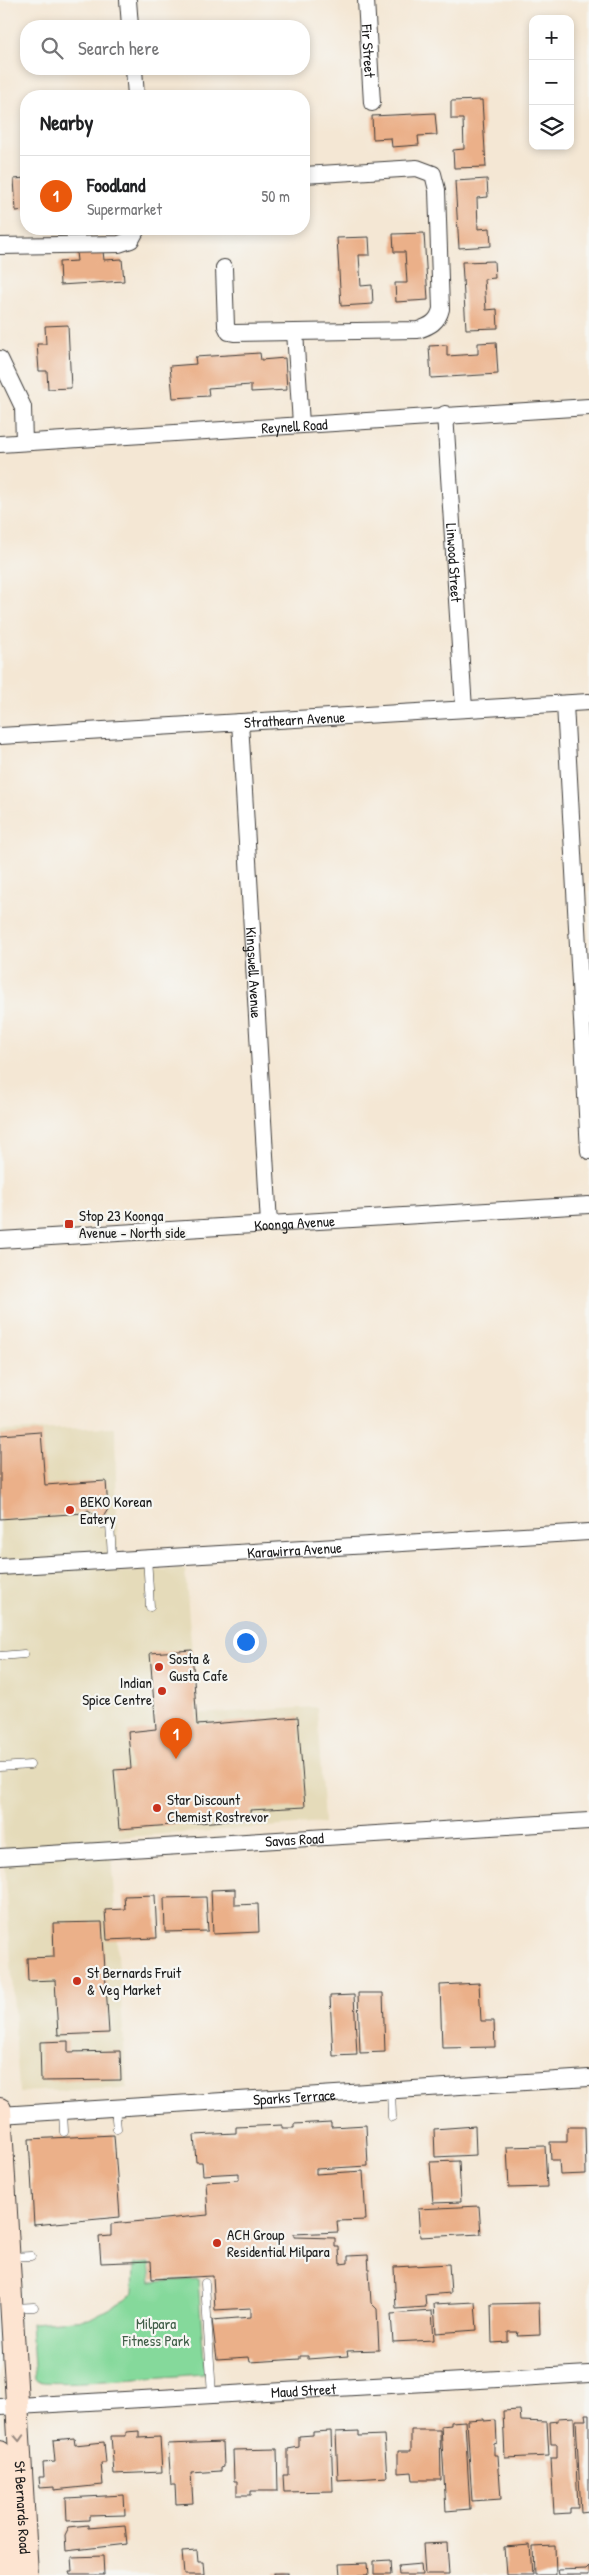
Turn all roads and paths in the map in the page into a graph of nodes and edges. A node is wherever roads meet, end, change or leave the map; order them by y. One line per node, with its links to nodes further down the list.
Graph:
1 (128, 0): 3 (street)
2 (366, 0): 6 (street, Fir Street)
3 (130, 20)
4 (134, 75): 5 (street)
5 (136, 90)
6 (372, 103)
7 (310, 174): 11 (street)
8 (134, 235): 9 (street)
9 (0, 246)
10 (224, 268): 11 (street)
11 (295, 332): 15 (street)
12 (0, 359): 16 (street)
13 (589, 407): 14 (street, Reynell Road)
14 (445, 414): 15 (street, Reynell Road); 20 (street, Linwood Street)
15 (301, 424): 16 (street, Reynell Road)
16 (24, 442): 17 (street, Reynell Road)
17 (0, 444)
18 (589, 702): 19 (street, Strathearn Avenue)
19 (565, 704): 20 (street, Strathearn Avenue); 23 (street)
20 (464, 710): 21 (street, Strathearn Avenue)
21 (240, 722): 22 (street, Strathearn Avenue); 25 (street, Kingswell Avenue)
22 (0, 736)
23 (589, 1151)
24 (589, 1205): 25 (street, Koonga Avenue)
25 (269, 1224): 26 (street, Koonga Avenue)
26 (0, 1240)
27 (100, 1524): 30 (lane)
28 (589, 1532): 29 (street, Karawirra Avenue)
29 (147, 1556): 30 (street, Karawirra Avenue); 32 (lane)
30 (112, 1558): 31 (street, Karawirra Avenue)
31 (0, 1567)
32 (150, 1607)
33 (24, 1654): 34 (lane)
34 (0, 1656)
35 (30, 1765): 36 (lane)
36 (0, 1767)
37 (589, 1821): 38 (street, Savas Road)
38 (0, 1857)
39 (589, 2078): 40 (street, Sparks Terrace)
40 (391, 2091): 41 (street, Sparks Terrace); 45 (lane)
41 (116, 2108): 43 (street, Sparks Terrace); 46 (lane)
42 (0, 2110): 44 (main road, St Bernards Road)
43 (63, 2112): 44 (street, Sparks Terrace); 47 (lane)
44 (0, 2115): 49 (main road, St Bernards Road)
45 (392, 2117)
46 (116, 2129)
47 (64, 2132)
48 (31, 2256): 49 (lane)
49 (8, 2257): 52 (main road, St Bernards Road)
50 (205, 2284): 54 (lane)
51 (34, 2307): 52 (lane)
52 (12, 2308): 55 (main road, St Bernards Road)
53 (589, 2374): 54 (street, Maud Street)
54 (212, 2395): 55 (street, Maud Street)
55 (9, 2407): 59 (main road, St Bernards Road, one-way to 59)
56 (0, 2452): 57 (main road, St Bernards Road)
57 (8, 2575)
58 (22, 2575): 59 (street)
59 (27, 2575)

